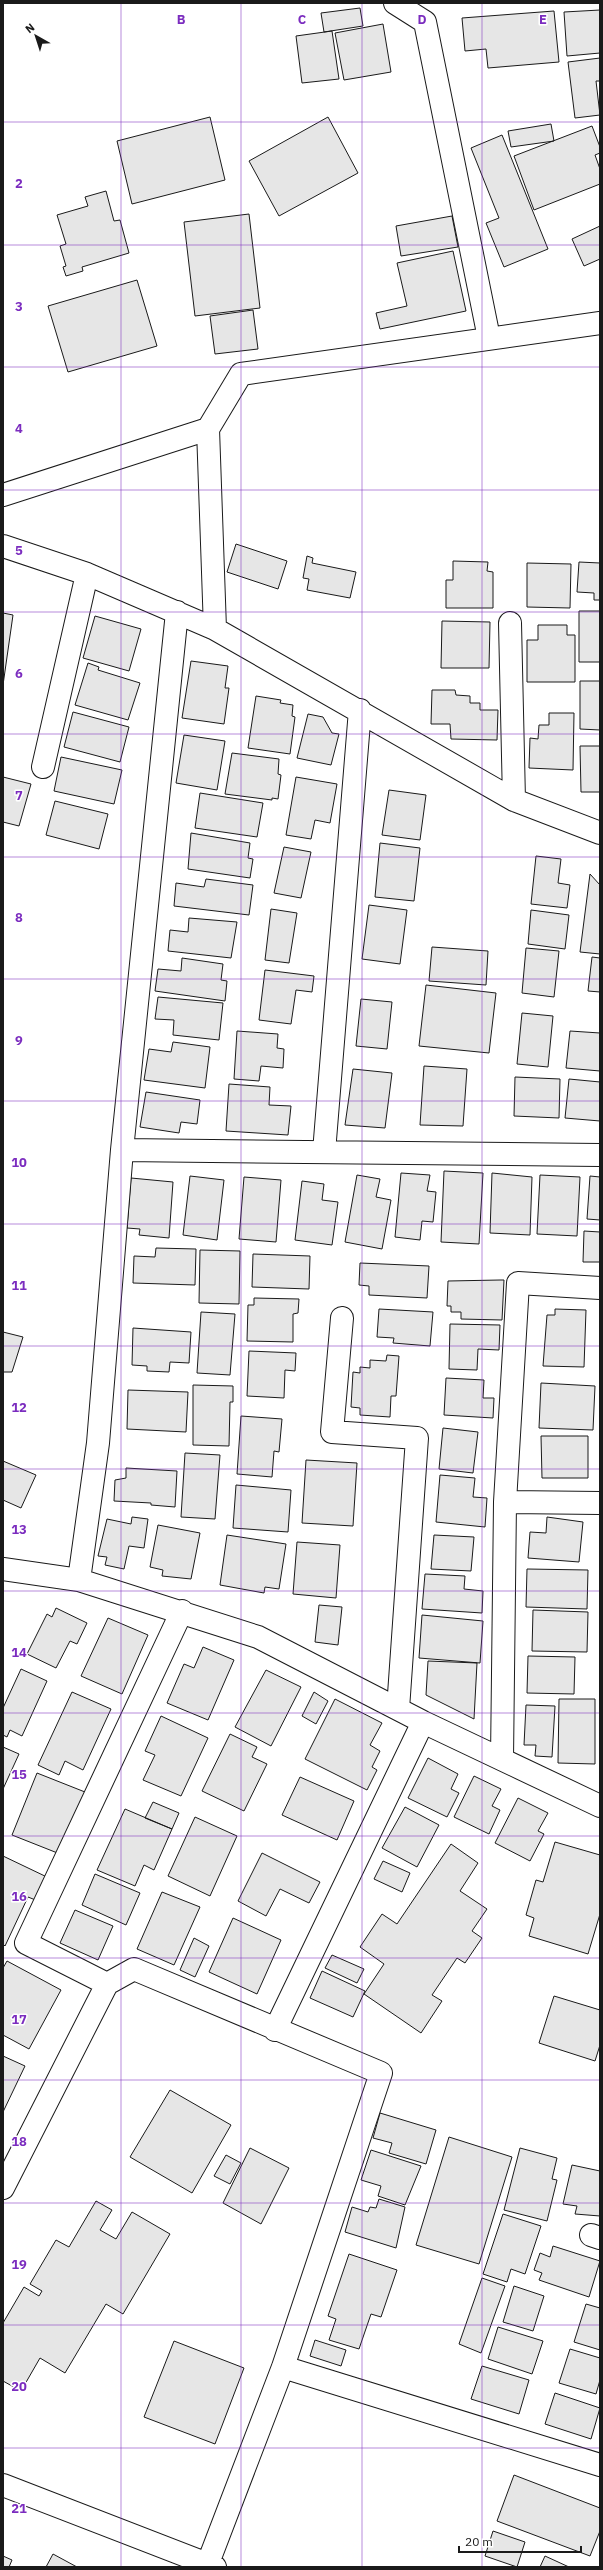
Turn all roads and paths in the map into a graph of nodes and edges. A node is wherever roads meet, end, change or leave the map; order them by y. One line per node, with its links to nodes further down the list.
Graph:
1 (395, 3): 3 (street)
2 (600, 323): 3 (street)
3 (489, 338): 4 (street)
4 (208, 429): 5 (street); 10 (street)
5 (3, 495)
6 (3, 546): 7 (street)
7 (87, 574): 8 (street); 12 (street)
8 (177, 612): 10 (street); 15 (street)
9 (510, 623): 13 (street)
10 (214, 629): 11 (street)
11 (360, 710): 13 (street); 16 (street)
12 (43, 767)
13 (514, 800): 14 (street)
14 (600, 833)
15 (122, 1150): 16 (street); 23 (street)
16 (324, 1152): 17 (street)
17 (600, 1155)
18 (600, 1288): 20 (street)
19 (342, 1318): 25 (street)
20 (505, 1502): 21 (street); 27 (street)
21 (600, 1503)
22 (3, 1569): 23 (street)
23 (79, 1580): 24 (street)
24 (182, 1611): 25 (street); 29 (street)
25 (398, 1709): 26 (street)
26 (423, 1722): 27 (street); 30 (street)
27 (502, 1759): 28 (street)
28 (600, 1806)
29 (106, 1984): 30 (street); 31 (street)
30 (275, 2030): 32 (street)
31 (3, 2188)
32 (283, 2367): 33 (street); 35 (street)
33 (600, 2465)
34 (3, 2485): 35 (street)
35 (211, 2565)

